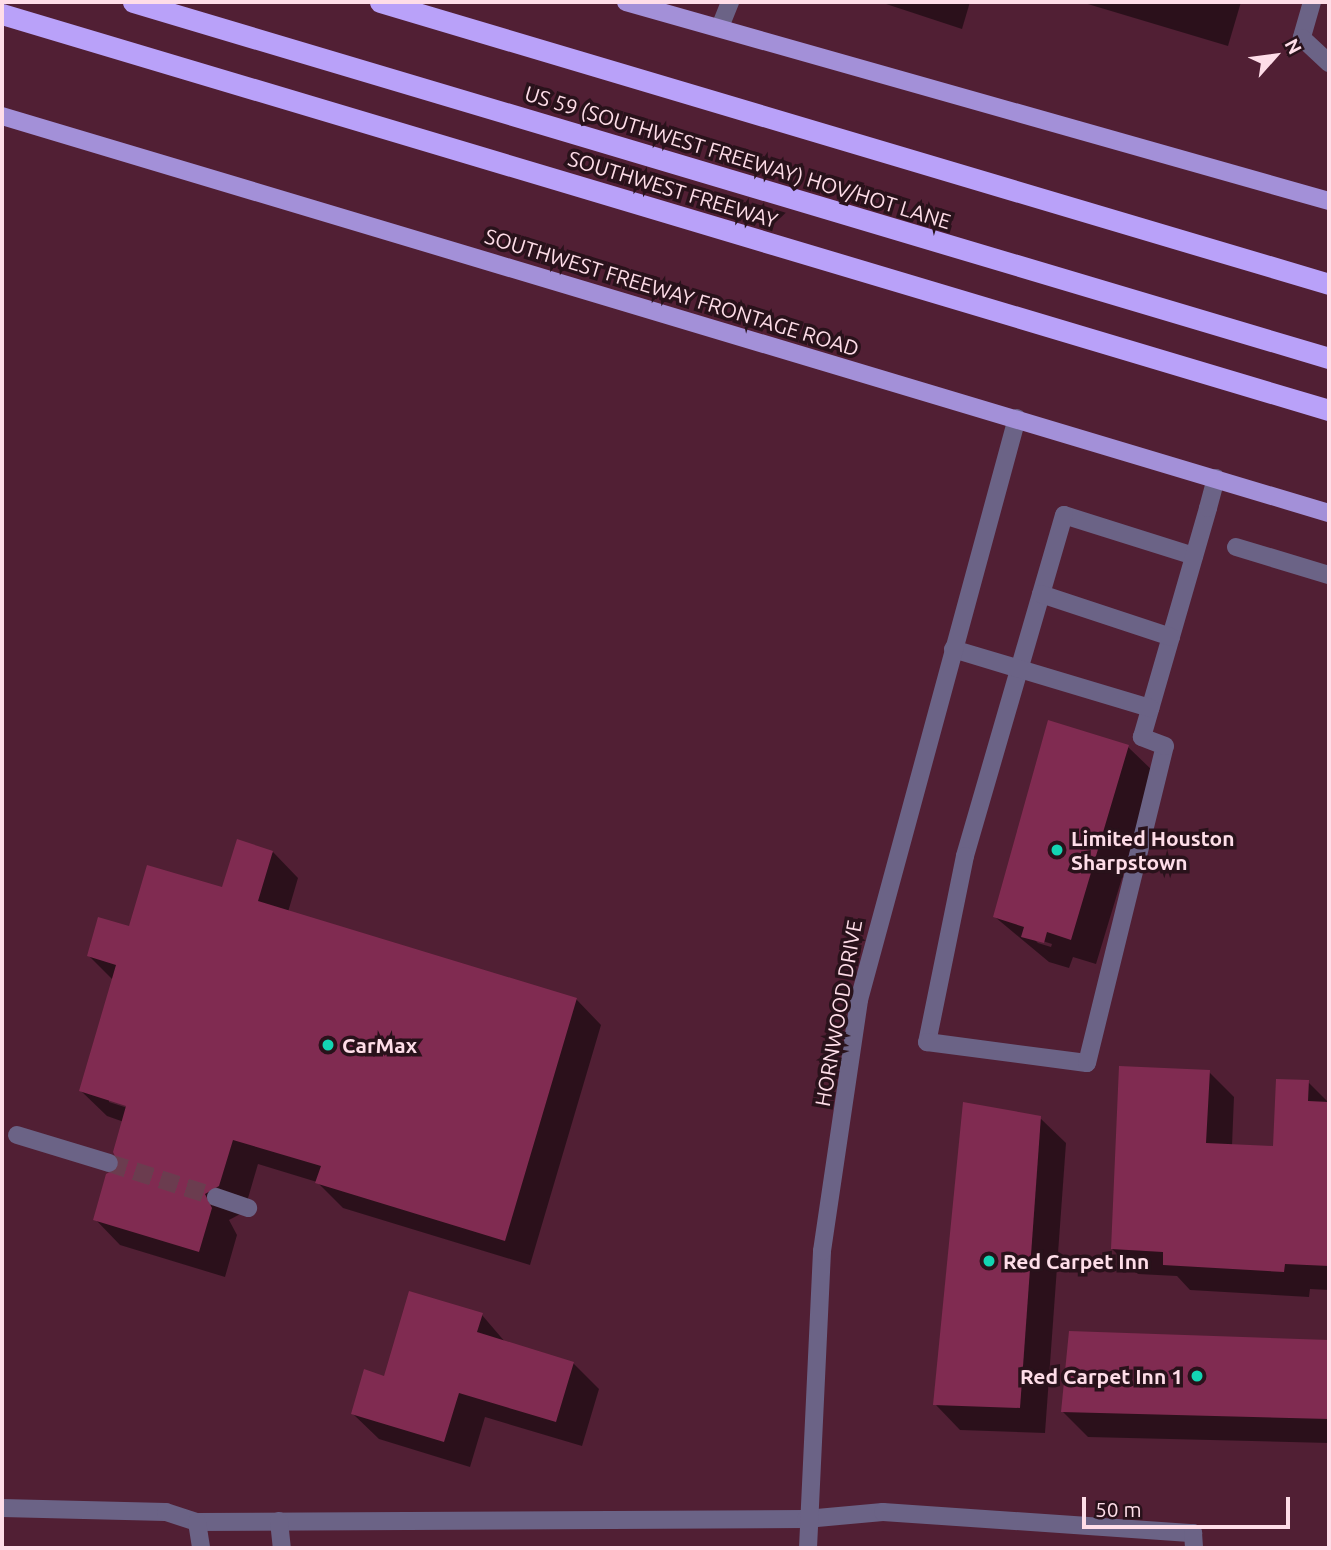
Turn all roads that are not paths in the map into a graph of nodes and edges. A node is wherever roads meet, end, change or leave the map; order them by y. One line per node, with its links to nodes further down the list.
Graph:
1 (133, 2): 13 (highway, US 59 (SOUTHWEST FREEWAY) HOV/HOT LANE)
2 (380, 2): 12 (highway)
3 (626, 2): 6 (main road)
4 (730, 2): 8 (street)
5 (1312, 2): 9 (street)
6 (660, 6): 8 (main road)
7 (2, 14): 14 (highway, SOUTHWEST FREEWAY)
8 (720, 27): 11 (main road)
9 (1329, 63)
10 (2, 116): 15 (main road, SOUTHWEST FREEWAY FRONTAGE ROAD)
11 (1329, 201)
12 (1329, 284)
13 (1329, 358)
14 (1329, 410)
15 (1017, 418): 16 (main road, SOUTHWEST FREEWAY FRONTAGE ROAD); 23 (street, HORNWOOD DRIVE)
16 (1216, 478): 17 (main road, SOUTHWEST FREEWAY FRONTAGE ROAD); 19 (street)
17 (1329, 513)
18 (1236, 547): 20 (street)
19 (1194, 556): 21 (street); 22 (street)
20 (1329, 575)
21 (1041, 594): 22 (street); 24 (street)
22 (1171, 637): 25 (street)
23 (953, 649): 24 (street); 31 (street, HORNWOOD DRIVE)
24 (1019, 669): 25 (street); 25 (street)
25 (1150, 708)
26 (18, 1136): 27 (street)
27 (109, 1163)
28 (216, 1197): 29 (street)
29 (248, 1208)
30 (2, 1508): 33 (street)
31 (806, 1519): 32 (street); 36 (street, HORNWOOD DRIVE); 37 (street)
32 (279, 1521): 33 (street); 35 (street)
33 (197, 1522): 34 (street)
34 (201, 1548)
35 (282, 1548)
36 (808, 1548)
37 (1194, 1548)

